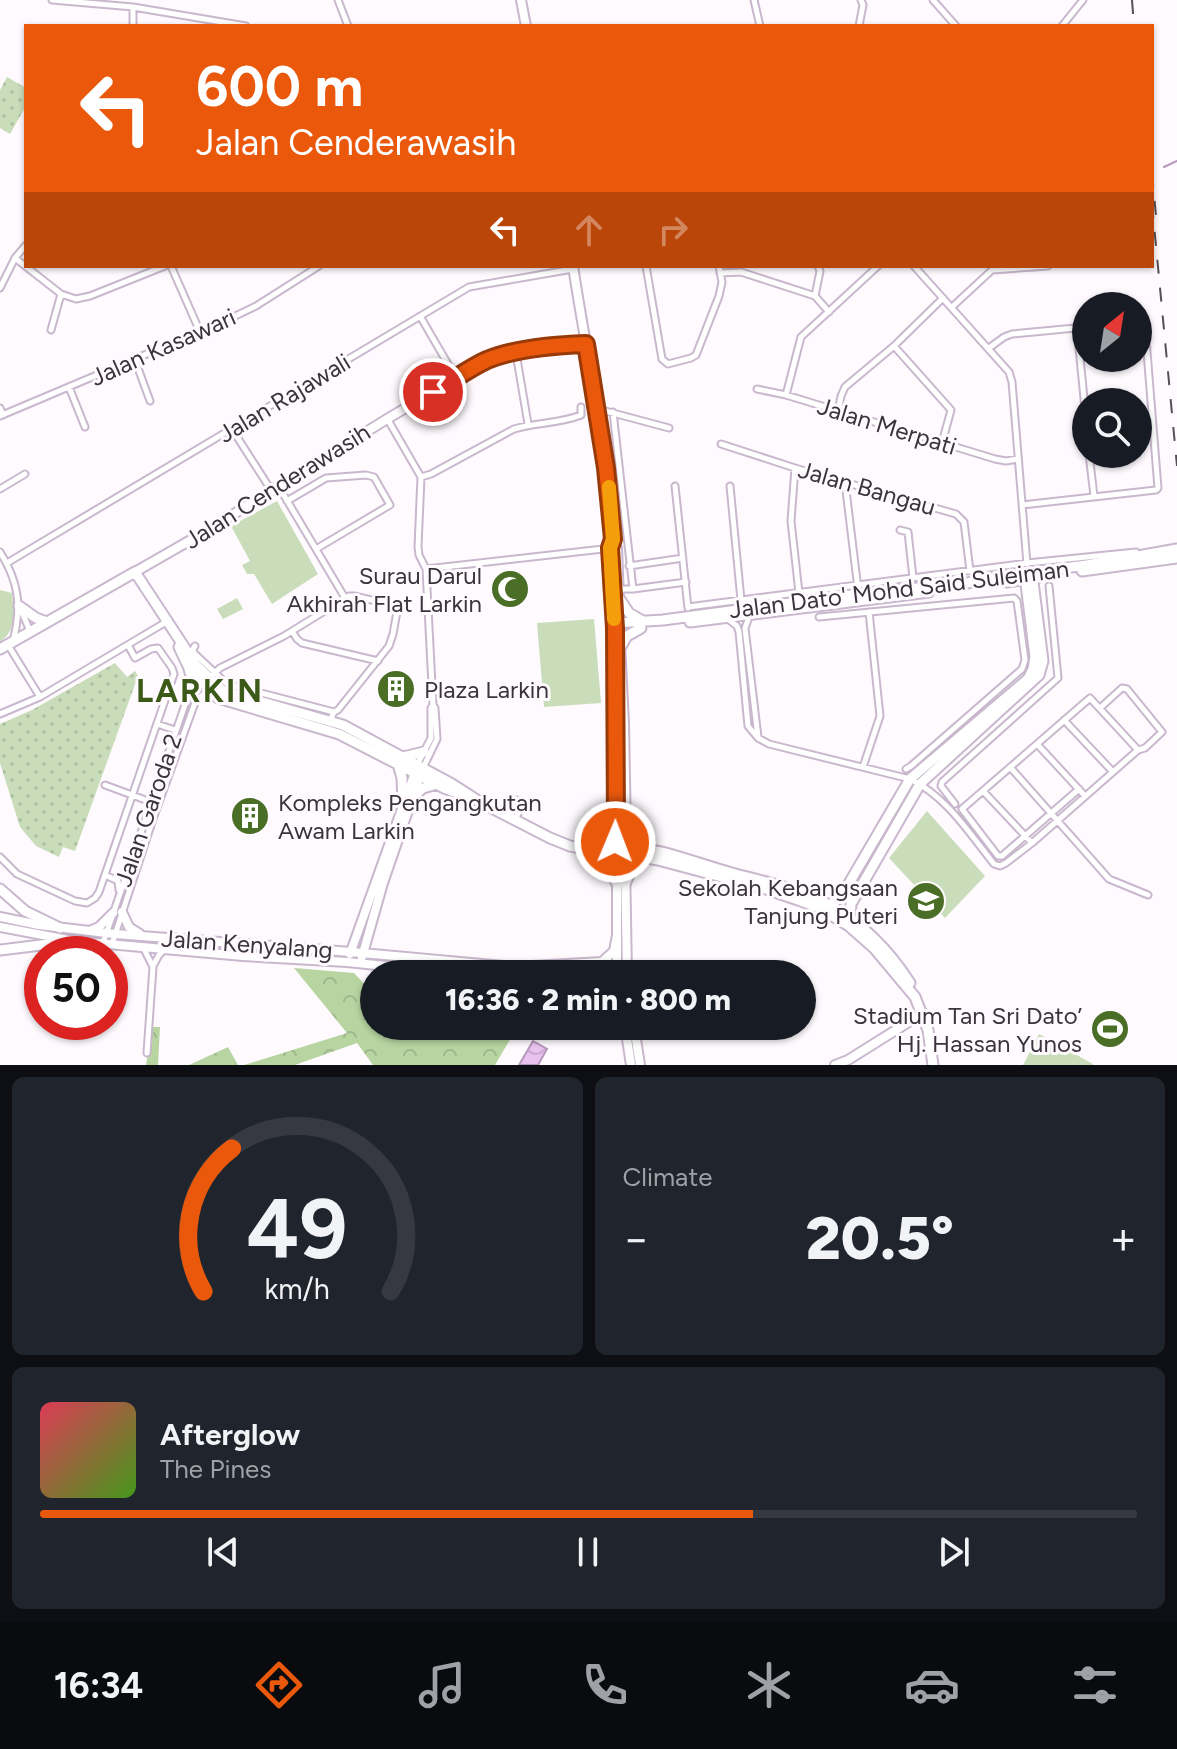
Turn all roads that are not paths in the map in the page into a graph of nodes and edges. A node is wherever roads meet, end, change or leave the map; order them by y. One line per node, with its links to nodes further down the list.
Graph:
1 (52, 0): 8 (street)
2 (338, 0): 11 (street)
3 (521, 0): 12 (street)
4 (754, 0): 13 (street)
5 (861, 0): 14 (street)
6 (933, 0): 15 (street)
7 (1083, 0): 16 (street)
8 (133, 7): 9 (street); 10 (street)
9 (133, 24)
10 (234, 24)
11 (347, 24)
12 (526, 24)
13 (760, 24)
14 (859, 24)
15 (954, 24)
16 (1064, 24)
17 (24, 247): 18 (street)
18 (15, 258): 19 (street); 32 (street)
19 (24, 265)
20 (28, 268): 33 (street)
21 (163, 268): 33 (street)
22 (169, 268): 41 (street)
23 (316, 268): 41 (street, Jalan Kasawari)
24 (568, 268): 38 (street, Jalan Rajawali)
25 (573, 268): 42 (street)
26 (646, 268): 31 (street)
27 (819, 268): 34 (street)
28 (876, 268): 37 (street)
29 (916, 268): 35 (street)
30 (1020, 268): 36 (street)
31 (720, 270): 34 (street)
32 (0, 288)
33 (61, 294): 40 (street)
34 (815, 296): 37 (street)
35 (943, 298): 36 (street); 43 (street)
36 (952, 307): 44 (street)
37 (829, 312): 51 (street)
38 (420, 316): 48 (street); 63 (street, Jalan Rajawali)
39 (1072, 328): 44 (street)
40 (51, 330)
41 (200, 332): 46 (street, Jalan Kasawari)
42 (585, 340): 45 (street, Jalan Cenderawasih); 55 (street)
43 (894, 346): 57 (street); 64 (street)
44 (989, 348): 66 (street)
45 (516, 353): 48 (street, Jalan Cenderawasih); 60 (street)
46 (135, 360): 49 (street, Jalan Kasawari); 52 (street)
47 (1149, 372): 76 (street)
48 (456, 379): 59 (street, Jalan Cenderawasih)
49 (69, 387): 58 (street, Jalan Kasawari); 61 (street)
50 (757, 389): 51 (street, Jalan Merpati)
51 (786, 395): 57 (street, Jalan Merpati)
52 (150, 401)
53 (581, 407): 60 (street)
54 (0, 408): 58 (street)
55 (598, 409): 56 (street); 80 (street)
56 (613, 412): 62 (street); 86 (street)
57 (838, 412): 64 (street, Jalan Merpati)
58 (1, 416)
59 (387, 419): 70 (street); 74 (street, Jalan Cenderawasih)
60 (528, 424): 70 (street)
61 (85, 427)
62 (669, 428)
63 (232, 429): 74 (street); 85 (street, Jalan Rajawali)
64 (942, 443): 66 (street, Jalan Merpati)
65 (721, 444): 67 (street, Jalan Bangau)
66 (1018, 459): 78 (street)
67 (795, 468): 71 (street, Jalan Bangau); 99 (street)
68 (1091, 468): 76 (street)
69 (25, 474): 75 (street)
70 (421, 477): 87 (street)
71 (845, 482): 88 (street, Jalan Bangau); 95 (street)
72 (675, 486): 84 (street)
73 (730, 486): 98 (street)
74 (274, 488): 77 (street); 89 (street, Jalan Cenderawasih)
75 (0, 489)
76 (1094, 496): 78 (street)
77 (287, 501): 81 (street); 81 (street)
78 (1022, 505): 90 (street)
79 (900, 530): 91 (street)
80 (613, 545): 87 (street); 96 (street); 109 (street)
81 (316, 549): 97 (street)
82 (0, 552): 85 (street)
83 (1175, 554): 90 (main road, Jalan Dato' Mohd Said Suleiman); 90 (main road, Jalan Dato' Mohd Said Suleiman)
84 (683, 558): 86 (street); 92 (street)
85 (7, 563): 100 (street)
86 (629, 566): 94 (street)
87 (426, 569): 136 (street)
88 (970, 571): 90 (street); 91 (street)
89 (135, 572): 106 (main road, Jalan Cenderawasih); 107 (main road)
90 (1028, 572): 95 (main road, Jalan Dato' Mohd Said Suleiman); 99 (main road, Jalan Dato' Mohd Said Suleiman); 118 (main road)
91 (913, 578): 95 (street)
92 (686, 582): 94 (street); 101 (street)
93 (1049, 586): 117 (street)
94 (633, 589): 96 (street)
95 (858, 590): 99 (main road, Jalan Dato' Mohd Said Suleiman)
96 (619, 593): 108 (main road); 109 (street)
97 (345, 598): 110 (street, Jalan Garoda 2); 119 (street)
98 (741, 600): 99 (street); 101 (street)
99 (802, 601): 101 (main road, Jalan Dato' Mohd Said Suleiman); 103 (main road, Jalan Dato' Mohd Said Suleiman)
100 (19, 606): 106 (main road); 111 (street); 113 (street)
101 (688, 612): 108 (main road, Jalan Dato' Mohd Said Suleiman)
102 (869, 612): 104 (street); 118 (street); 138 (street)
103 (751, 615): 105 (main road, Jalan Dato' Mohd Said Suleiman); 132 (street)
104 (819, 617)
105 (728, 619): 108 (main road, Jalan Dato' Mohd Said Suleiman); 132 (street)
106 (47, 622): 111 (main road, Jalan Cenderawasih)
107 (167, 622): 112 (main road); 114 (street)
108 (644, 624): 109 (main road, Jalan Dato' Mohd Said Suleiman); 116 (main road)
109 (617, 625): 116 (street); 160 (street)
110 (292, 631): 119 (street); 121 (street, Jalan Garoda 2)
111 (30, 632): 113 (main road, Jalan Cenderawasih)
112 (174, 633): 120 (main road); 121 (main road)
113 (7, 645): 124 (street)
114 (128, 645): 124 (street); 129 (street)
115 (195, 646): 121 (street)
116 (620, 648): 158 (street)
117 (1056, 654): 118 (street); 134 (street)
118 (1034, 655): 131 (street); 131 (main road)
119 (378, 661): 127 (street)
120 (188, 666): 121 (main road); 123 (main road)
121 (208, 677): 122 (main road); 123 (street, Jalan Garoda 2); 127 (main road)
122 (213, 693): 137 (main road); 174 (street, Jalan Garoda 2)
123 (188, 696): 130 (street, Jalan Garoda 2)
124 (40, 697): 126 (street)
125 (1100, 708): 128 (street); 135 (street); 135 (street)
126 (0, 714)
127 (332, 716): 137 (main road)
128 (1064, 720): 133 (street); 141 (street)
129 (157, 724): 130 (street); 147 (street)
130 (175, 730): 152 (street, Jalan Garoda 2)
131 (967, 730): 134 (street); 142 (main road); 142 (street)
132 (758, 738): 138 (street)
133 (1037, 744): 139 (street); 145 (street)
134 (982, 745): 153 (street)
135 (1138, 750): 141 (street)
136 (427, 753): 137 (main road); 140 (main road); 140 (street)
137 (401, 761): 140 (main road); 154 (main road)
138 (863, 767): 142 (street)
139 (1010, 767): 146 (street); 155 (street)
140 (421, 771): 143 (main road); 149 (street, Jalan Kenyalang); 150 (main road); 154 (street, Jalan Kenyalang)
141 (1113, 772): 148 (street)
142 (912, 777): 161 (street); 173 (main road); 176 (main road)
143 (437, 784): 149 (main road); 150 (main road)
144 (105, 785): 147 (street)
145 (1079, 789): 148 (street); 155 (street)
146 (983, 791): 159 (street); 159 (street)
147 (132, 795): 152 (street); 168 (street)
148 (1085, 796): 157 (street)
149 (413, 797): 186 (street, Jalan Kenyalang)
150 (473, 798): 156 (main road)
151 (517, 800): 156 (street)
152 (151, 802): 171 (street, Jalan Garoda 2)
153 (955, 804)
154 (403, 805): 185 (street, Jalan Kenyalang)
155 (1052, 813): 157 (street); 159 (street)
156 (515, 820): 163 (main road)
157 (1058, 820): 161 (street); 172 (street)
158 (625, 827): 162 (street); 164 (main road)
159 (1026, 837): 161 (street)
160 (614, 840): 162 (main road); 163 (main road); 167 (main road)
161 (1032, 843)
162 (629, 844): 164 (main road); 167 (main road)
163 (592, 850): 167 (main road); 169 (main road)
164 (651, 850): 173 (main road)
165 (0, 857): 168 (street)
166 (641, 857): 167 (main road); 169 (main road); 203 (main road)
167 (620, 859): 169 (street)
168 (105, 875): 171 (street)
169 (621, 884): 181 (street); 199 (street)
170 (0, 889): 178 (main road)
171 (119, 895): 174 (street, Jalan Garoda 2)
172 (1148, 895)
173 (830, 905): 176 (main road)
174 (118, 912): 179 (street); 180 (street, Jalan Garoda 2); 184 (street)
175 (0, 917): 178 (street, Jalan Kenyalang)
176 (850, 918): 203 (main road)
177 (0, 927): 182 (street, Jalan Kenyalang)
178 (60, 928): 179 (street, Jalan Kenyalang)
179 (87, 931): 180 (street, Jalan Kenyalang)
180 (111, 933): 183 (street, Jalan Garoda 2); 184 (street, Jalan Kenyalang)
181 (617, 935): 196 (street); 198 (street)
182 (48, 936)
183 (110, 936)
184 (145, 936): 193 (street, Jalan Kenyalang)
185 (356, 936): 192 (street); 194 (street, Jalan Kenyalang)
186 (366, 938): 195 (street, Jalan Kenyalang); 196 (street)
187 (128, 946): 189 (street, Jalan Kenyalang)
188 (24, 947): 191 (main road)
189 (143, 947): 190 (street, Jalan Kenyalang); 202 (street)
190 (165, 949): 193 (street, Jalan Kenyalang); 202 (street)
191 (0, 950)
192 (332, 951): 193 (street, Jalan Kenyalang); 194 (street, Jalan Kenyalang)
193 (269, 952): 200 (street, Jalan Kenyalang)
194 (351, 952): 195 (street, Jalan Kenyalang); 200 (street, Jalan Kenyalang)
195 (363, 953): 196 (street); 197 (street, Jalan Kenyalang)
196 (382, 955)
197 (361, 960)
198 (617, 960)
199 (626, 960)
200 (348, 962): 201 (street, Jalan Kenyalang)
201 (360, 963)
202 (153, 967): 207 (street)
203 (915, 997): 204 (main road)
204 (923, 1013): 210 (street); 211 (main road)
205 (627, 1040): 208 (street)
206 (636, 1040): 209 (street)
207 (147, 1053)
208 (631, 1065)
209 (640, 1065)
210 (835, 1065)
211 (933, 1065)

